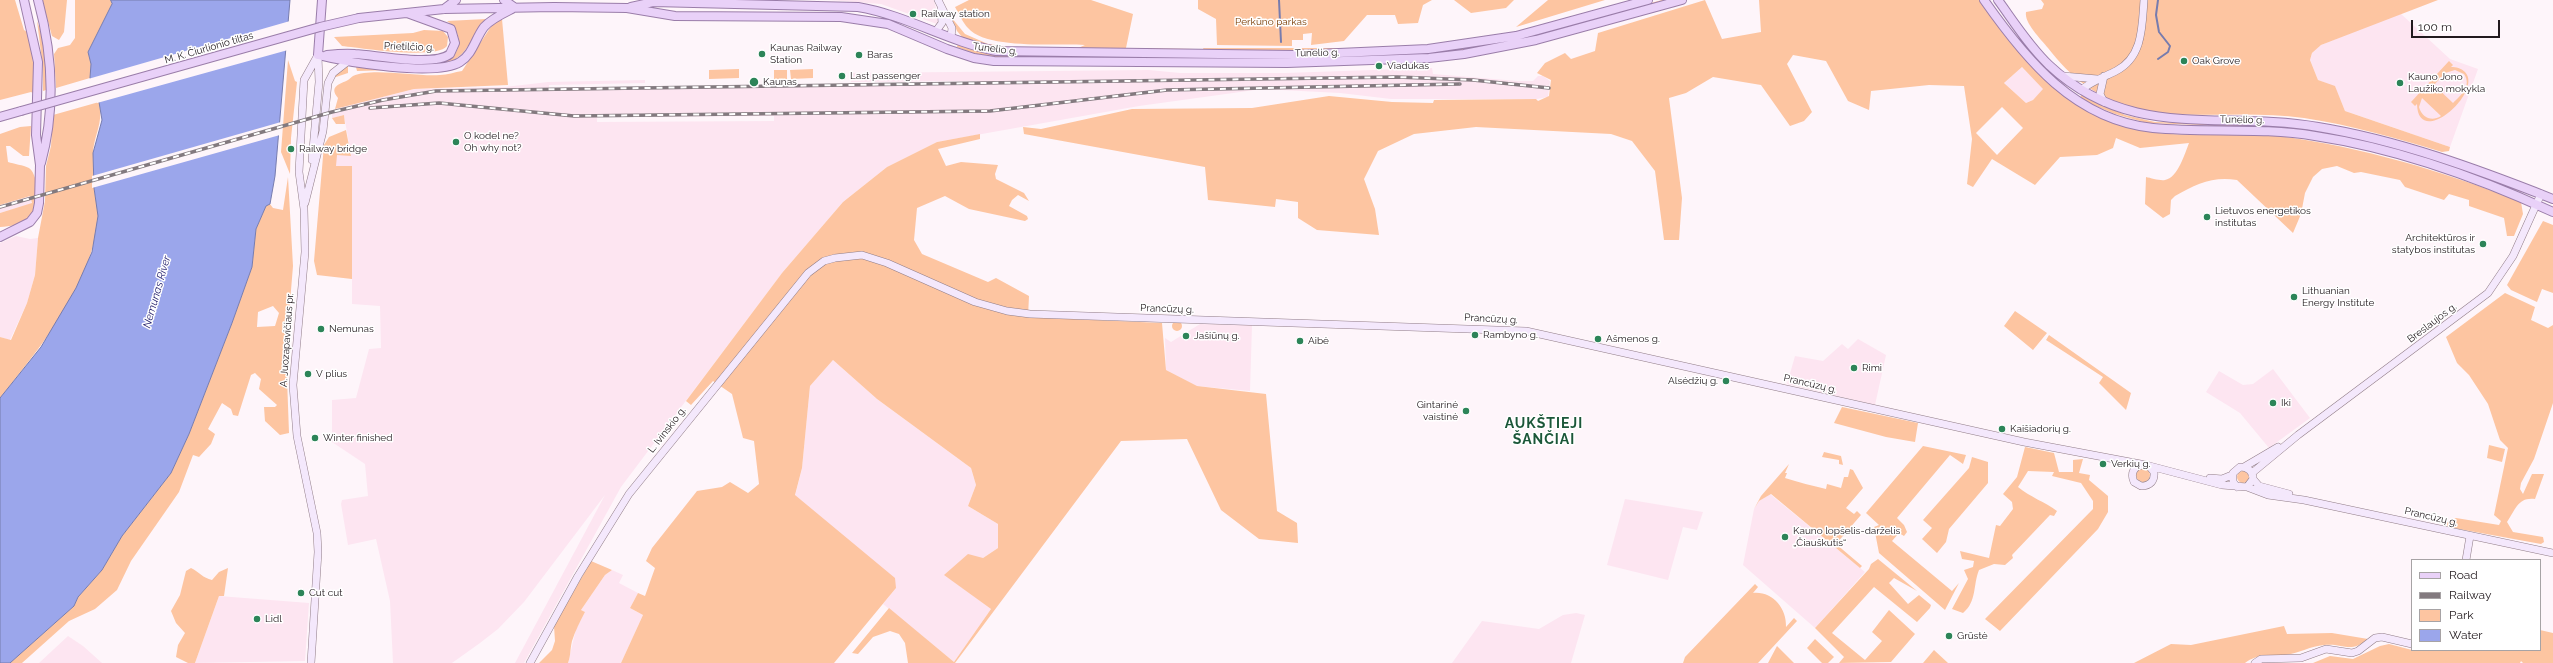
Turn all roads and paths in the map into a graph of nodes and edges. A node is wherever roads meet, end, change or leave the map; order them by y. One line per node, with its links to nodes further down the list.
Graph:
1 (24, 0): 34 (main road)
2 (38, 0): 34 (main road)
3 (322, 0): 24 (main road)
4 (456, 0): 16 (main road)
5 (504, 0): 14 (main road)
6 (938, 0): 17 (street)
7 (1648, 0): 22 (main road, Tunelio g.)
8 (1682, 0): 23 (main road, Tunelio g.)
9 (1984, 0): 30 (main road, Tunelio g.)
10 (1998, 0): 26 (main road, Tunelio g.)
11 (2144, 0): 27 (street)
12 (761, 2): 13 (main road, Tunelio g.); 15 (main road, Tunelio g.); 19 (main road)
13 (785, 4): 20 (main road); 21 (main road, Tunelio g.)
14 (514, 7): 15 (main road); 16 (main road); 25 (main road, Prietilčio g.)
15 (627, 8): 19 (main road, Tunelio g.)
16 (444, 9): 18 (main road)
17 (941, 9): 21 (street); 22 (street)
18 (404, 12): 24 (main road, Prietilčio g.); 32 (main road, M. K. Čiurlionio tiltas, bridge)
19 (761, 17): 20 (main road, Tunelio g.)
20 (785, 17): 23 (main road, Tunelio g.)
21 (936, 31): 22 (main road, Tunelio g.)
22 (951, 37): 23 (main road)
23 (947, 49)
24 (318, 55): 25 (main road, Prietilčio g.); 35 (street, A. Juozapavičiaus pr.); 39 (street, A. Juozapavičiaus pr.)
25 (347, 62): 35 (street, A. Juozapavičiaus pr.)
26 (2062, 76): 28 (street); 29 (main road, Tunelio g.)
27 (2104, 76): 28 (street); 31 (street)
28 (2097, 79): 29 (street)
29 (2081, 90): 30 (main road); 31 (main road, Tunelio g.)
30 (2072, 97): 38 (main road, Tunelio g.)
31 (2105, 103): 36 (main road, Tunelio g.)
32 (2, 115): 33 (main road)
33 (0, 124)
34 (40, 165): 41 (main road)
35 (310, 178): 39 (street, A. Juozapavičiaus pr.)
36 (2541, 194): 37 (main road, Tunelio g.); 38 (street, Breslaujos g.)
37 (2553, 199)
38 (2538, 205): 40 (main road, Tunelio g.); 43 (street, Breslaujos g.)
39 (304, 209): 60 (street, A. Juozapavičiaus pr.)
40 (2553, 212)
41 (0, 237)
42 (862, 255): 44 (street, Prancūzų g.); 61 (street, L. Ivinskio g.)
43 (2298, 435): 46 (street, Breslaujos g.); 50 (street, Breslaujos g.)
44 (2116, 460): 45 (street, Prancūzų g.); 47 (street, Prancūzų g.)
45 (2146, 465): 47 (street); 48 (street, Prancūzų g.); 51 (street)
46 (2244, 467): 49 (street); 50 (street)
47 (2133, 473): 51 (street)
48 (2174, 473): 51 (street, Prancūzų g.); 52 (street, Prancūzų g.)
49 (2232, 475): 52 (street, Prancūzų g.); 53 (street)
50 (2252, 476): 54 (street); 55 (street, Prancūzų g.)
51 (2154, 478)
52 (2201, 478): 53 (street, Prancūzų g.)
53 (2237, 487): 54 (street)
54 (2247, 487): 55 (street, Prancūzų g.)
55 (2304, 500): 56 (street, Prancūzų g.)
56 (2470, 536): 57 (street, Prancūzų g.); 58 (street)
57 (2553, 553)
58 (2466, 559)
59 (2411, 644): 62 (street)
60 (311, 663)
61 (530, 663)
62 (2255, 663)

